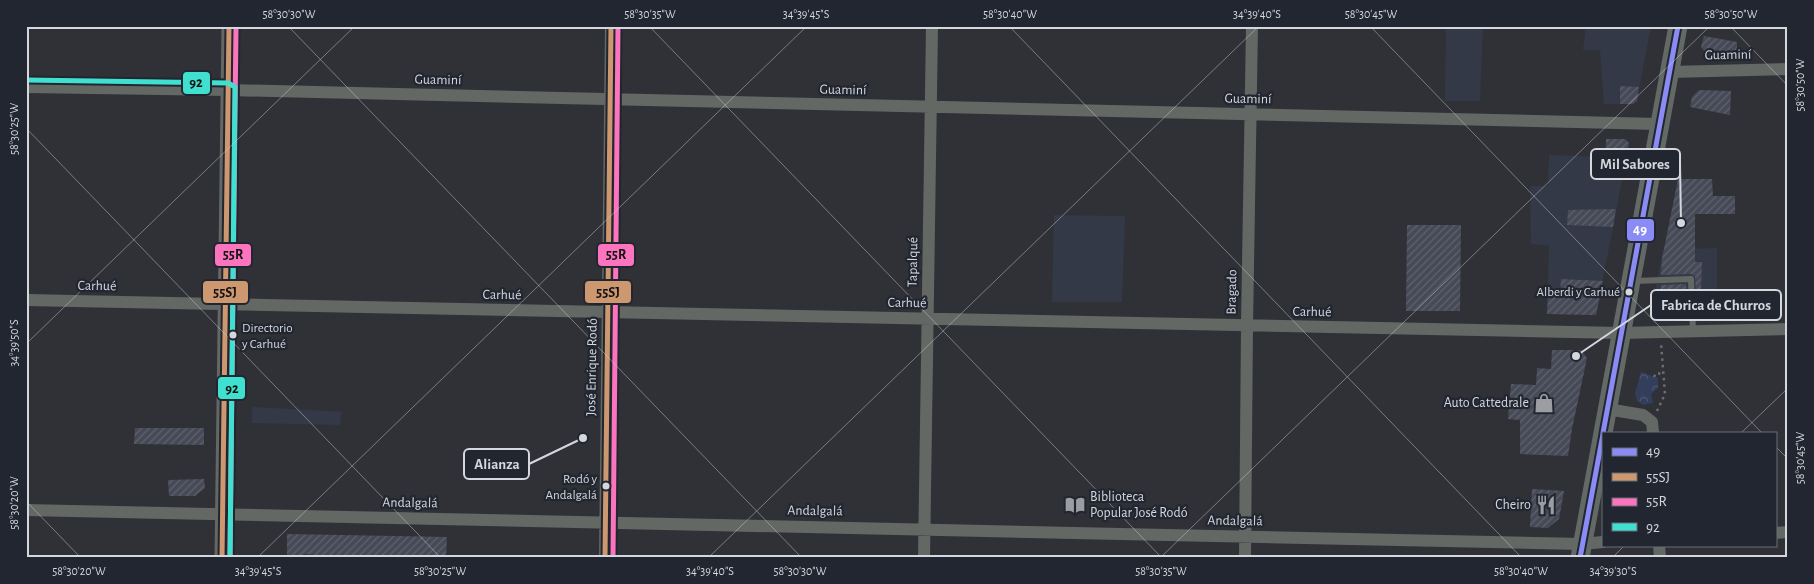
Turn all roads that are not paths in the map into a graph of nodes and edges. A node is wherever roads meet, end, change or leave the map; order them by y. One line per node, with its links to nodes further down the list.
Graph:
1 (229, 26): 9 (street)
2 (611, 26): 10 (street, José Enrique Rodó)
3 (932, 26): 11 (street, Tapalqué)
4 (1252, 26): 12 (street, Bragado)
5 (1678, 26): 7 (main road)
6 (1788, 69): 7 (street, Guaminí)
7 (1669, 72): 13 (main road)
8 (26, 87): 9 (street, Guaminí)
9 (228, 90): 10 (street, Guaminí); 16 (street)
10 (610, 100): 11 (street, Guaminí); 17 (street, José Enrique Rodó)
11 (931, 107): 12 (street, Guaminí); 18 (street, Tapalqué)
12 (1252, 114): 13 (street, Guaminí); 19 (street, Bragado)
13 (1659, 124): 14 (main road)
14 (1630, 281): 21 (lane); 22 (main road)
15 (26, 300): 16 (street, Carhué)
16 (225, 304): 17 (street, Carhué); 26 (street)
17 (607, 312): 18 (street, Carhué); 27 (street, José Enrique Rodó)
18 (927, 318): 19 (street, Carhué); 28 (street, Tapalqué)
19 (1247, 325): 22 (street, Carhué); 29 (street, Bragado)
20 (1788, 329): 21 (street, Carhué)
21 (1693, 331): 22 (street, Carhué)
22 (1620, 333): 23 (main road)
23 (1606, 409): 24 (street); 31 (main road)
24 (1653, 428)
25 (26, 510): 26 (street, Andalgalá)
26 (222, 514): 27 (street, Andalgalá); 32 (street)
27 (605, 523): 28 (street, Andalgalá); 33 (street, José Enrique Rodó)
28 (925, 528): 29 (street, Andalgalá); 34 (street, Tapalqué)
29 (1245, 536): 31 (street, Andalgalá); 35 (street, Bragado)
30 (1602, 542): 31 (street, Andalgalá)
31 (1581, 551)
32 (222, 558)
33 (605, 558)
34 (924, 558)
35 (1245, 558)

